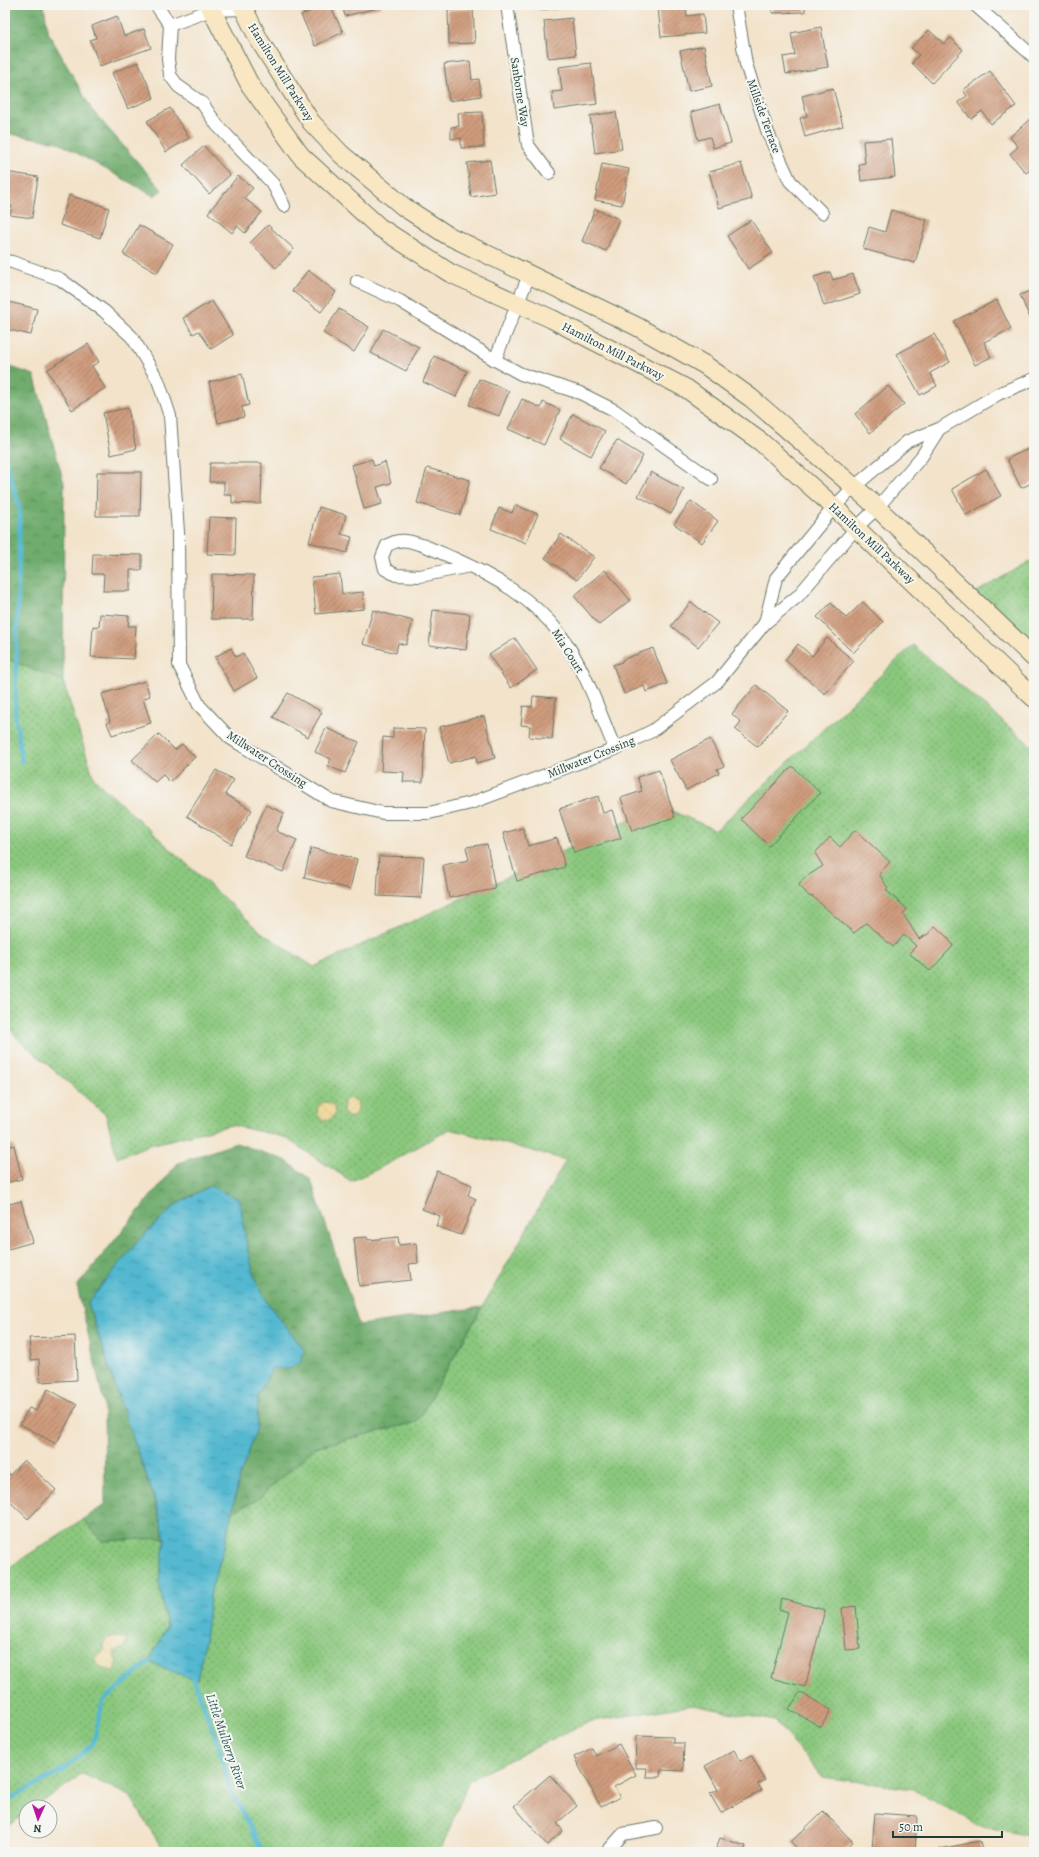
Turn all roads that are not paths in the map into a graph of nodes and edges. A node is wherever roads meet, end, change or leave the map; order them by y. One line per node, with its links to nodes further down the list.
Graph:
1 (156, 5): 7 (street)
2 (507, 5): 9 (street, Sanborne Way)
3 (736, 5): 11 (street, Millside Terrace)
4 (975, 5): 8 (street)
5 (246, 6): 6 (street); 13 (street, Hamilton Mill Parkway)
6 (212, 7): 7 (street); 15 (street, Hamilton Mill Parkway)
7 (170, 25): 10 (street)
8 (1034, 57)
9 (549, 173)
10 (284, 206)
11 (822, 213)
12 (5, 261): 28 (street, Millwater Crossing)
13 (529, 275): 15 (street); 20 (street, Hamilton Mill Parkway)
14 (357, 281): 16 (street)
15 (516, 303): 16 (street); 21 (street, Hamilton Mill Parkway)
16 (495, 360): 19 (street)
17 (1034, 379): 18 (street, Millwater Crossing)
18 (939, 428): 20 (street, Millwater Crossing); 22 (street, Millwater Crossing)
19 (711, 479)
20 (854, 487): 21 (street, Millwater Crossing); 22 (street, Hamilton Mill Parkway)
21 (834, 507): 23 (street, Hamilton Mill Parkway); 25 (street, Millwater Crossing)
22 (876, 508): 23 (street, Millwater Crossing); 26 (street, Hamilton Mill Parkway)
23 (856, 528): 25 (street, Millwater Crossing); 27 (street, Hamilton Mill Parkway)
24 (470, 566): 24 (street, Mia Court); 28 (street, Mia Court)
25 (765, 623): 28 (street, Millwater Crossing)
26 (1034, 658)
27 (1034, 698)
28 (615, 749)
29 (656, 1828): 30 (street)
30 (607, 1852)

